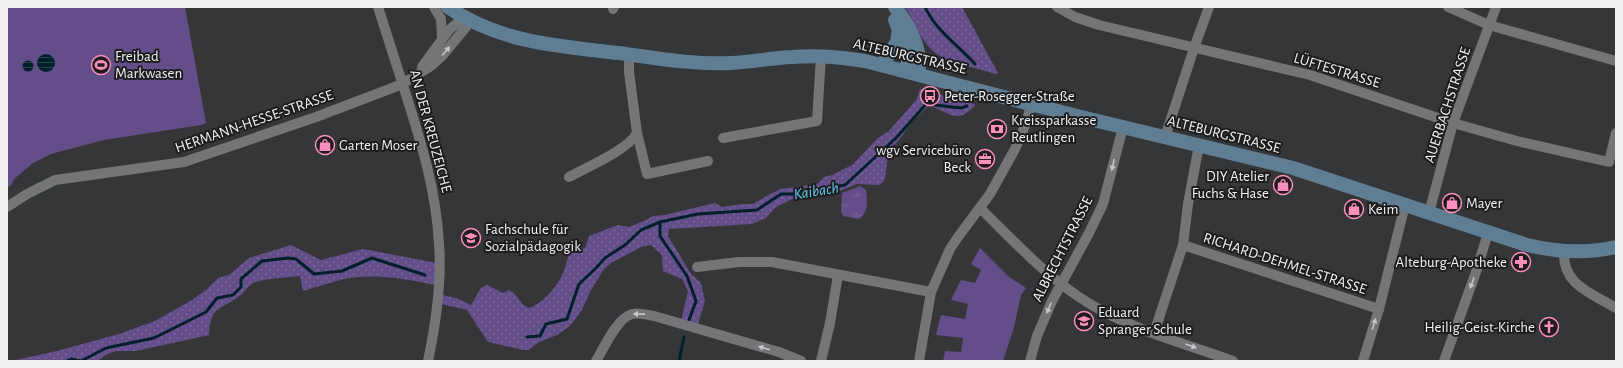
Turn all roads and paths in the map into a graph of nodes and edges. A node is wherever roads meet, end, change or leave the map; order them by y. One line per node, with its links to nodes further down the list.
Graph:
1 (378, 7): 21 (street, AN DER KREUZEICHE)
2 (434, 7): 13 (street)
3 (448, 7): 10 (main road, ALTEBURGSTRASSE)
4 (890, 7): 12 (main road)
5 (895, 7): 19 (main road)
6 (1057, 7): 14 (street, LÜFTESTRASSE)
7 (1209, 7): 14 (street)
8 (1448, 7): 11 (street)
9 (1496, 7): 11 (street, AUERBACHSTRASSE)
10 (468, 19): 13 (street, HERMANN-HESSE-STRASSE); 15 (main road, ALTEBURGSTRASSE); 20 (street, HERMANN-HESSE-STRASSE, one-way to 10)
11 (1489, 25): 17 (street); 23 (street, AUERBACHSTRASSE)
12 (899, 28): 18 (main road); 19 (main road)
13 (442, 38): 20 (street, HERMANN-HESSE-STRASSE)
14 (1194, 48): 23 (street, LÜFTESTRASSE); 27 (street)
15 (629, 54): 16 (main road, ALTEBURGSTRASSE); 25 (street)
16 (821, 56): 18 (main road, ALTEBURGSTRASSE); 28 (street)
17 (1616, 61)
18 (882, 65): 19 (main road, ALTEBURGSTRASSE)
19 (912, 72): 22 (main road, ALTEBURGSTRASSE)
20 (416, 75): 21 (street, HERMANN-HESSE-STRASSE)
21 (402, 84): 33 (street, HERMANN-HESSE-STRASSE); 47 (street, AN DER KREUZEICHE)
22 (1031, 104): 24 (main road, ALTEBURGSTRASSE); 34 (street)
23 (1453, 124): 26 (street, LÜFTESTRASSE); 35 (street, AUERBACHSTRASSE)
24 (1123, 127): 27 (main road, ALTEBURGSTRASSE); 42 (street, ALBRECHTSTRASSE, one-way to 42)
25 (638, 133): 30 (street); 31 (street)
26 (1616, 133)
27 (1165, 137): 29 (main road, ALTEBURGSTRASSE)
28 (724, 138)
29 (1199, 145): 32 (main road, ALTEBURGSTRASSE); 37 (street)
30 (708, 161)
31 (569, 177)
32 (1405, 205): 35 (main road, ALTEBURGSTRASSE); 45 (street)
33 (7, 207)
34 (980, 208): 42 (street); 43 (street)
35 (1429, 213): 36 (main road, ALTEBURGSTRASSE)
36 (1488, 233): 39 (main road, ALTEBURGSTRASSE); 55 (street, one-way to 55)
37 (1183, 245): 45 (street, RICHARD-DEHMEL-STRASSE); 46 (street)
38 (1616, 247): 39 (main road, ALTEBURGSTRASSE)
39 (1564, 252): 44 (street)
40 (697, 267): 41 (street)
41 (838, 275): 43 (street); 50 (street)
42 (1060, 284): 46 (street); 52 (street, ALBRECHTSTRASSE, one-way to 52)
43 (931, 292): 51 (street)
44 (1616, 308)
45 (1379, 309): 54 (street, one-way to 45)
46 (1154, 332): 53 (street, one-way to 53)
47 (428, 361)
48 (596, 361): 49 (street, one-way to 48)
49 (801, 361)
50 (821, 361)
51 (919, 361)
52 (1030, 361)
53 (1233, 361)
54 (1363, 361)
55 (1444, 361)

